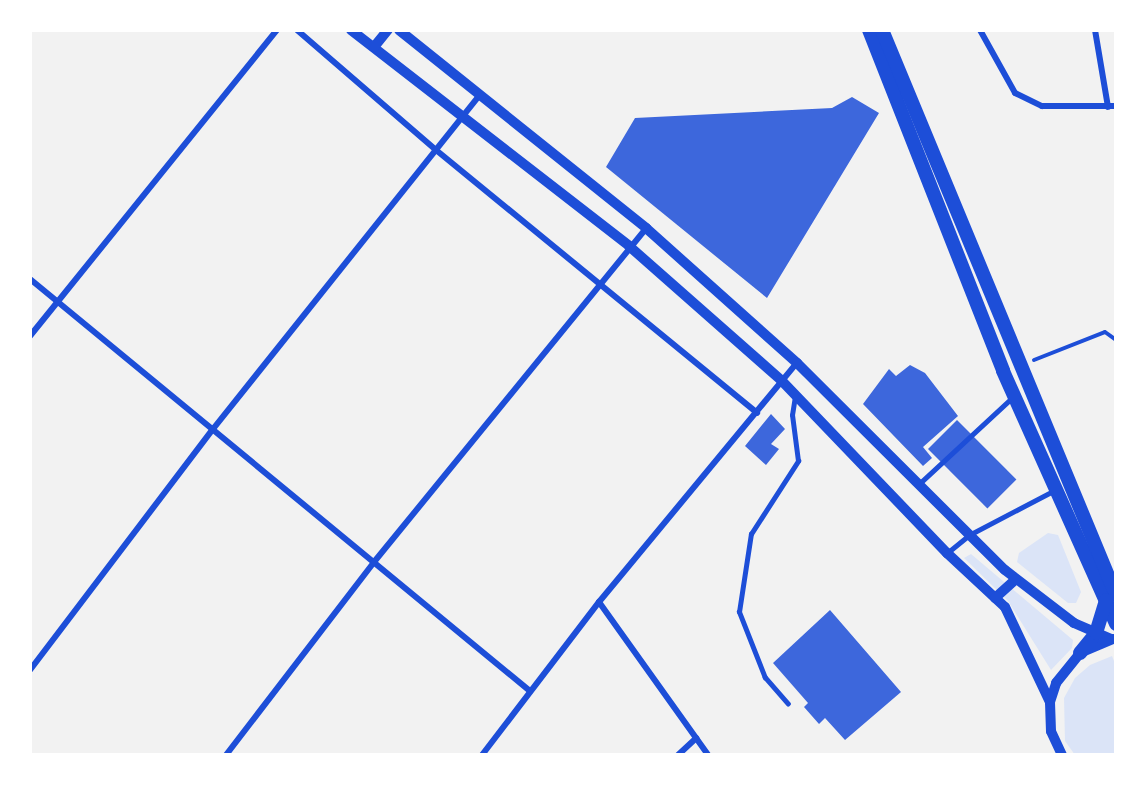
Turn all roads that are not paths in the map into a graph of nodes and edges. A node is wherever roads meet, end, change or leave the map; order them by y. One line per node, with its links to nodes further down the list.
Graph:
1 (278, 30): 20 (street)
2 (297, 30): 15 (street)
3 (351, 30): 10 (street)
4 (388, 30): 10 (street)
5 (399, 30): 11 (street)
6 (868, 30): 25 (main road)
7 (882, 30): 34 (main road)
8 (980, 30): 13 (street)
9 (1095, 30): 13 (street)
10 (374, 47): 14 (street)
11 (480, 95): 14 (street); 16 (street)
12 (1116, 106): 13 (street)
13 (1108, 107)
14 (463, 114): 15 (street); 17 (street)
15 (436, 150): 19 (street); 27 (street)
16 (645, 228): 17 (street); 22 (street)
17 (629, 246): 19 (street); 23 (street)
18 (30, 279): 20 (street)
19 (599, 284): 26 (street); 32 (street)
20 (57, 301): 21 (street); 27 (street)
21 (30, 336)
22 (797, 363): 23 (street); 28 (street)
23 (781, 380): 24 (street); 26 (street)
24 (795, 394): 31 (street); 44 (lane)
25 (1015, 395): 28 (lane); 29 (main road)
26 (757, 413): 36 (street)
27 (213, 429): 32 (street); 41 (street)
28 (919, 484): 30 (street)
29 (1058, 489): 30 (lane); 34 (main road)
30 (969, 535): 31 (lane); 33 (street)
31 (947, 553): 35 (street)
32 (374, 562): 42 (street); 46 (street)
33 (1016, 579): 35 (street); 38 (street)
34 (1111, 597): 37 (main road); 38 (main road)
35 (994, 598): 43 (street)
36 (599, 602): 42 (street); 45 (street)
37 (1116, 624)
38 (1096, 633): 39 (street); 40 (main road)
39 (1114, 639): 40 (street)
40 (1080, 653): 43 (street)
41 (30, 670)
42 (530, 691): 47 (street)
43 (1050, 702): 50 (street)
44 (788, 704)
45 (696, 738): 48 (street); 49 (street)
46 (226, 755)
47 (482, 755)
48 (678, 755)
49 (708, 755)
50 (1062, 755)

